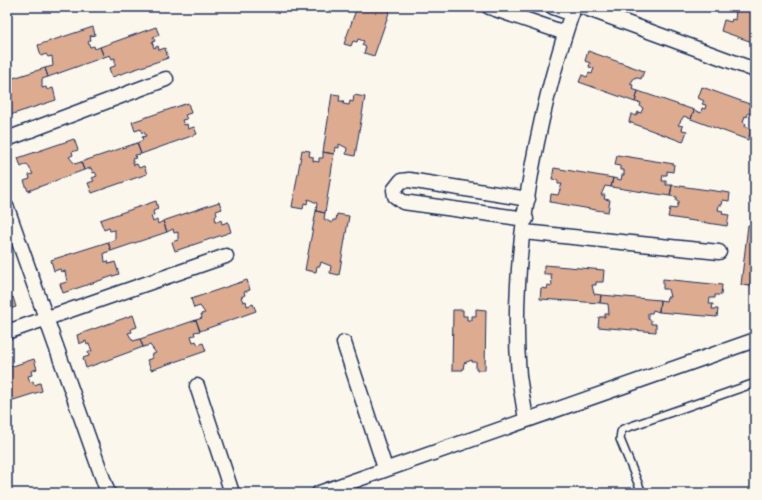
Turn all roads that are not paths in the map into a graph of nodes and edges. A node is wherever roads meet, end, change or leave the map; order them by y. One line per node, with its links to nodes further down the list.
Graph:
1 (489, 7): 4 (street)
2 (553, 7): 3 (street)
3 (577, 9): 4 (street); 5 (street)
4 (565, 33): 8 (street)
5 (755, 70)
6 (166, 79): 7 (street)
7 (7, 139)
8 (528, 199): 10 (street); 10 (street)
9 (7, 208): 13 (street)
10 (525, 226): 11 (street); 19 (street)
11 (719, 252)
12 (226, 256): 13 (street)
13 (46, 319): 14 (street); 21 (street)
14 (7, 332)
15 (755, 340): 19 (street)
16 (344, 343): 20 (street)
17 (755, 383): 24 (lane)
18 (197, 386): 22 (street)
19 (526, 420): 20 (street)
20 (385, 468): 23 (street)
21 (108, 493)
22 (232, 493)
23 (319, 493)
24 (642, 493)

